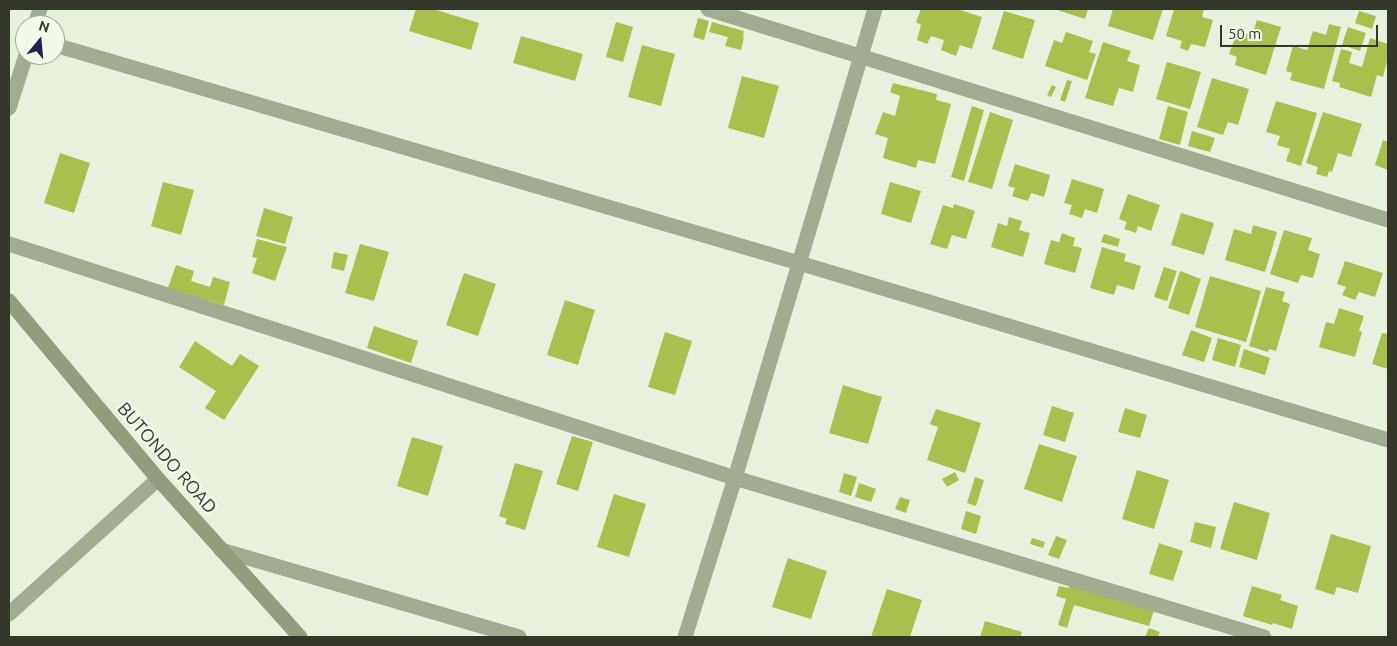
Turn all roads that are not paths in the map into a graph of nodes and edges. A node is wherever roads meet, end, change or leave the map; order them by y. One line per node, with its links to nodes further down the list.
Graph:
1 (708, 9): 4 (street)
2 (874, 9): 4 (street)
3 (65, 48): 9 (street)
4 (861, 55): 7 (street); 9 (street)
5 (23, 65): 6 (street)
6 (9, 108)
7 (1388, 220)
8 (9, 244): 12 (street)
9 (799, 263): 11 (street); 12 (street)
10 (9, 301): 13 (street, BUTONDO ROAD)
11 (1388, 440)
12 (735, 478): 18 (street); 19 (street)
13 (158, 479): 14 (street, BUTONDO ROAD); 15 (street)
14 (222, 550): 16 (street, BUTONDO ROAD); 17 (street)
15 (9, 614)
16 (300, 637)
17 (519, 637)
18 (685, 637)
19 (1264, 637)

